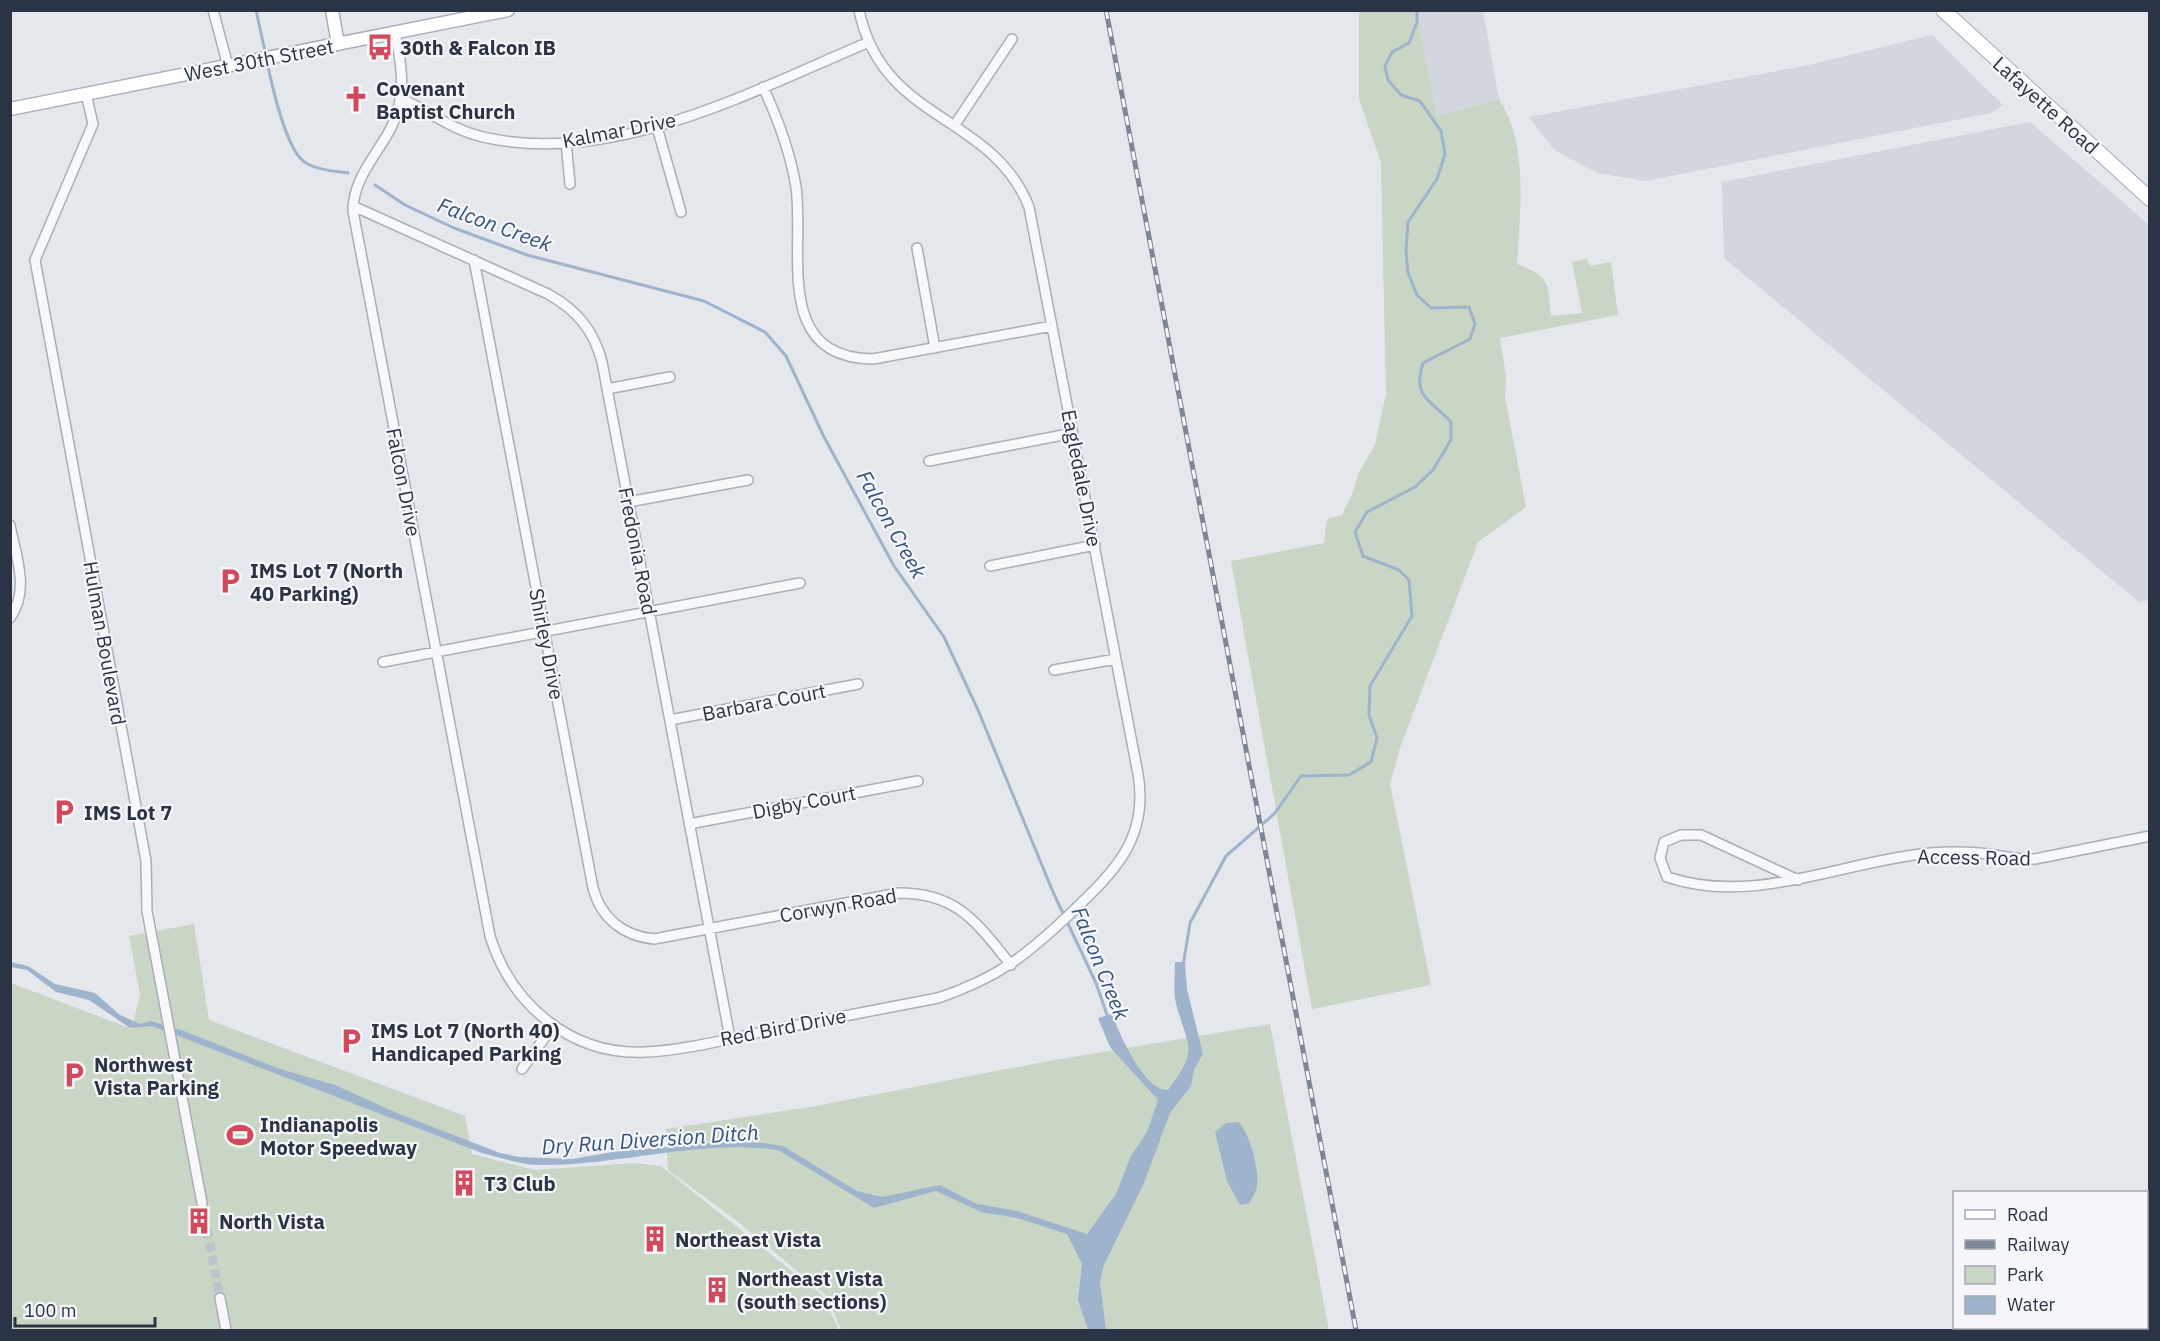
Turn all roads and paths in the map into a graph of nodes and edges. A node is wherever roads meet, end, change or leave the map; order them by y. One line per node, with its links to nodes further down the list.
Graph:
1 (213, 10): 10 (street)
2 (332, 10): 9 (main road)
3 (508, 10): 6 (main road, West 30th Street)
4 (859, 10): 8 (street, Eagledale Drive)
5 (1943, 10): 19 (main road, Lafayette Road)
6 (395, 33): 9 (main road, West 30th Street); 13 (street, Falcon Drive)
7 (1012, 39): 15 (street)
8 (868, 42): 11 (street, Kalmar Drive); 15 (street, Eagledale Drive)
9 (338, 44): 10 (main road, West 30th Street)
10 (228, 66): 12 (main road, West 30th Street)
11 (763, 87): 16 (street, Kalmar Drive); 25 (street)
12 (86, 94): 14 (main road, West 30th Street); 54 (street, Hulman Boulevard)
13 (401, 99): 17 (street, Kalmar Drive); 20 (street, Falcon Drive)
14 (10, 109)
15 (954, 126): 24 (street, Eagledale Drive)
16 (657, 127): 17 (street, Kalmar Drive); 21 (street)
17 (566, 142): 18 (street)
18 (570, 184)
19 (2150, 200)
20 (353, 207): 23 (street, Fredonia Road); 39 (street, Falcon Drive)
21 (681, 212)
22 (917, 248): 25 (street)
23 (474, 260): 27 (street, Fredonia Road); 38 (street, Shirley Drive)
24 (1053, 326): 25 (street); 28 (street, Eagledale Drive)
25 (935, 348)
26 (670, 377): 27 (street)
27 (607, 389): 31 (street, Fredonia Road)
28 (1073, 433): 29 (street); 33 (street, Eagledale Drive)
29 (928, 460)
30 (748, 480): 31 (street)
31 (628, 502): 36 (street, Fredonia Road)
32 (10, 525): 37 (street)
33 (1095, 545): 34 (street); 40 (street, Eagledale Drive)
34 (990, 566)
35 (800, 583): 36 (street)
36 (649, 611): 38 (street); 44 (street, Fredonia Road)
37 (12, 616)
38 (545, 631): 39 (street); 49 (street, Shirley Drive)
39 (436, 651): 41 (street); 51 (street, Falcon Drive)
40 (1116, 658): 42 (street); 50 (street, Eagledale Drive)
41 (382, 662)
42 (1054, 670)
43 (858, 684): 44 (street, Barbara Court)
44 (670, 720): 46 (street, Fredonia Road)
45 (918, 781): 46 (street, Digby Court)
46 (689, 824): 49 (street, Fredonia Road)
47 (2150, 836): 48 (street, Access Road)
48 (1798, 880): 48 (street, Access Road)
49 (709, 928): 50 (street, Corwyn Road); 52 (street, Fredonia Road)
50 (1011, 965): 52 (street, Red Bird Drive)
51 (553, 1026): 52 (street, Red Bird Drive); 53 (street)
52 (730, 1038)
53 (522, 1069)
54 (202, 1203)
55 (220, 1298): 56 (street)
56 (226, 1330)

